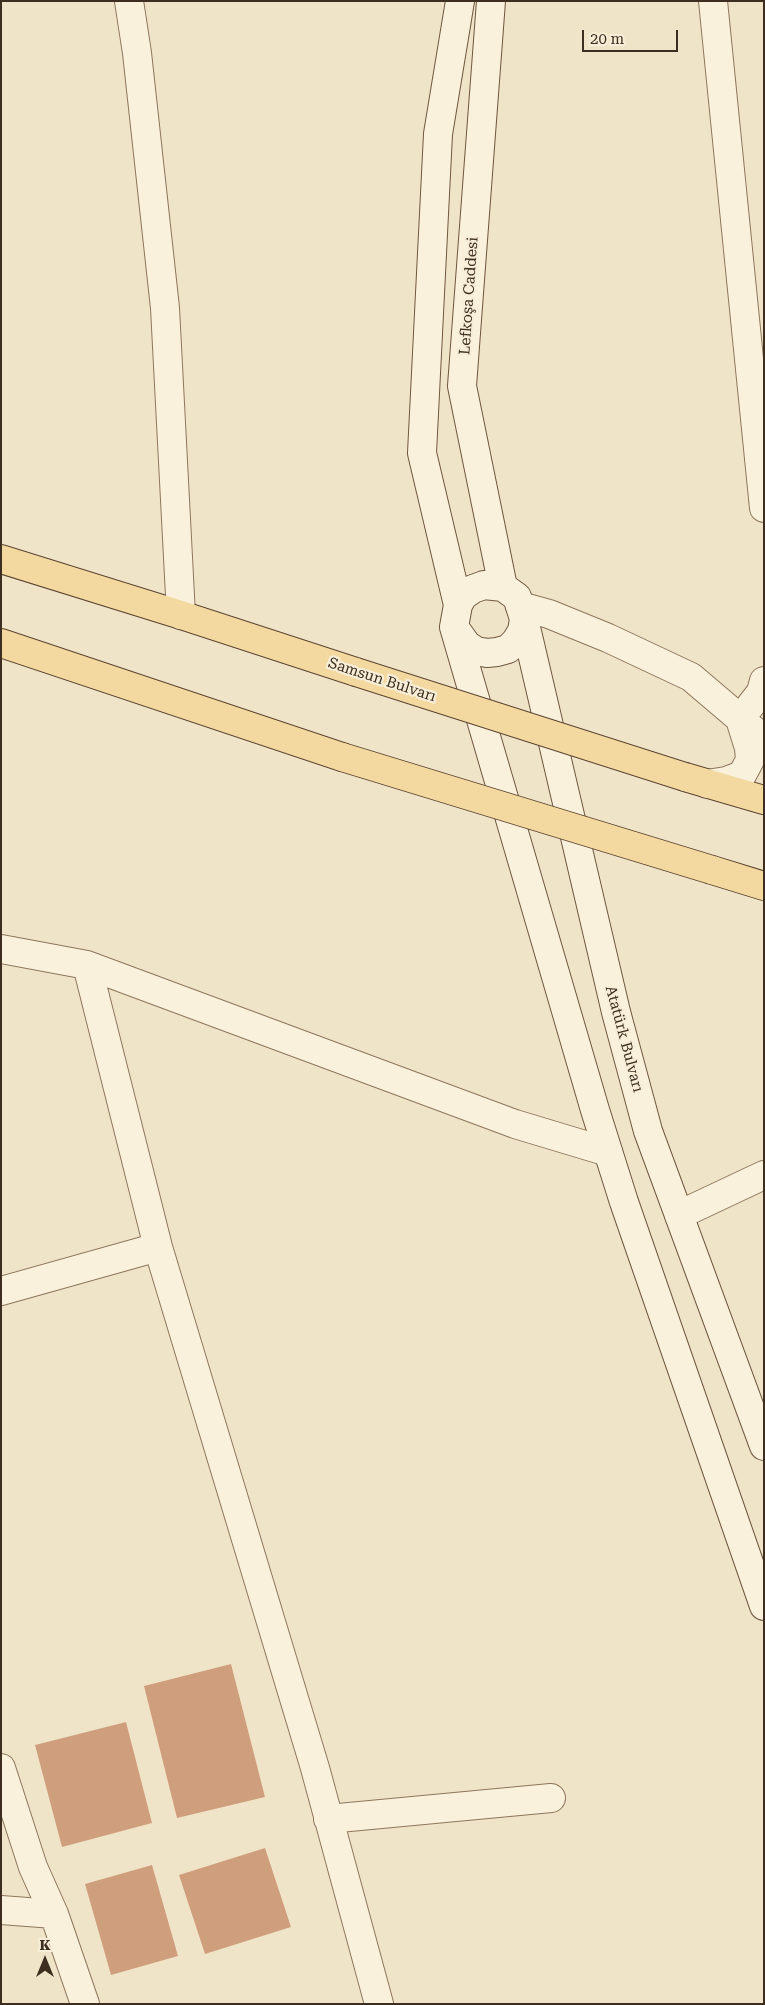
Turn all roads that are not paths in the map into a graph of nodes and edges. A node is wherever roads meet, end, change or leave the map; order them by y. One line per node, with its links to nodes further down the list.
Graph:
1 (129, 1): 8 (street)
2 (460, 1): 9 (street)
3 (491, 1): 7 (street, Lefkoşa Caddesi)
4 (713, 1): 5 (street)
5 (764, 508)
6 (1, 559): 8 (main road, Samsun Bulvarı)
7 (516, 604): 9 (street); 9 (street); 12 (street); 21 (street, Atatürk Bulvarı)
8 (181, 615): 14 (main road, Samsun Bulvarı, bridge)
9 (456, 616): 19 (street)
10 (1, 643): 16 (main road, bridge)
11 (764, 681): 12 (street)
12 (740, 719): 13 (street); 14 (street)
13 (764, 739)
14 (696, 781): 15 (main road, Samsun Bulvarı)
15 (764, 800)
16 (764, 886)
17 (1, 949): 18 (street)
18 (87, 965): 19 (street); 22 (street)
19 (608, 1152): 25 (street)
20 (764, 1175): 21 (street)
21 (679, 1215): 24 (street, Atatürk Bulvarı)
22 (158, 1246): 23 (street); 28 (street)
23 (1, 1291)
24 (763, 1444)
25 (764, 1606)
26 (1, 1768): 30 (street)
27 (551, 1798): 28 (street)
28 (328, 1819): 32 (street)
29 (1, 1910): 30 (street)
30 (54, 1914): 31 (street)
31 (85, 2004)
32 (379, 2004)

